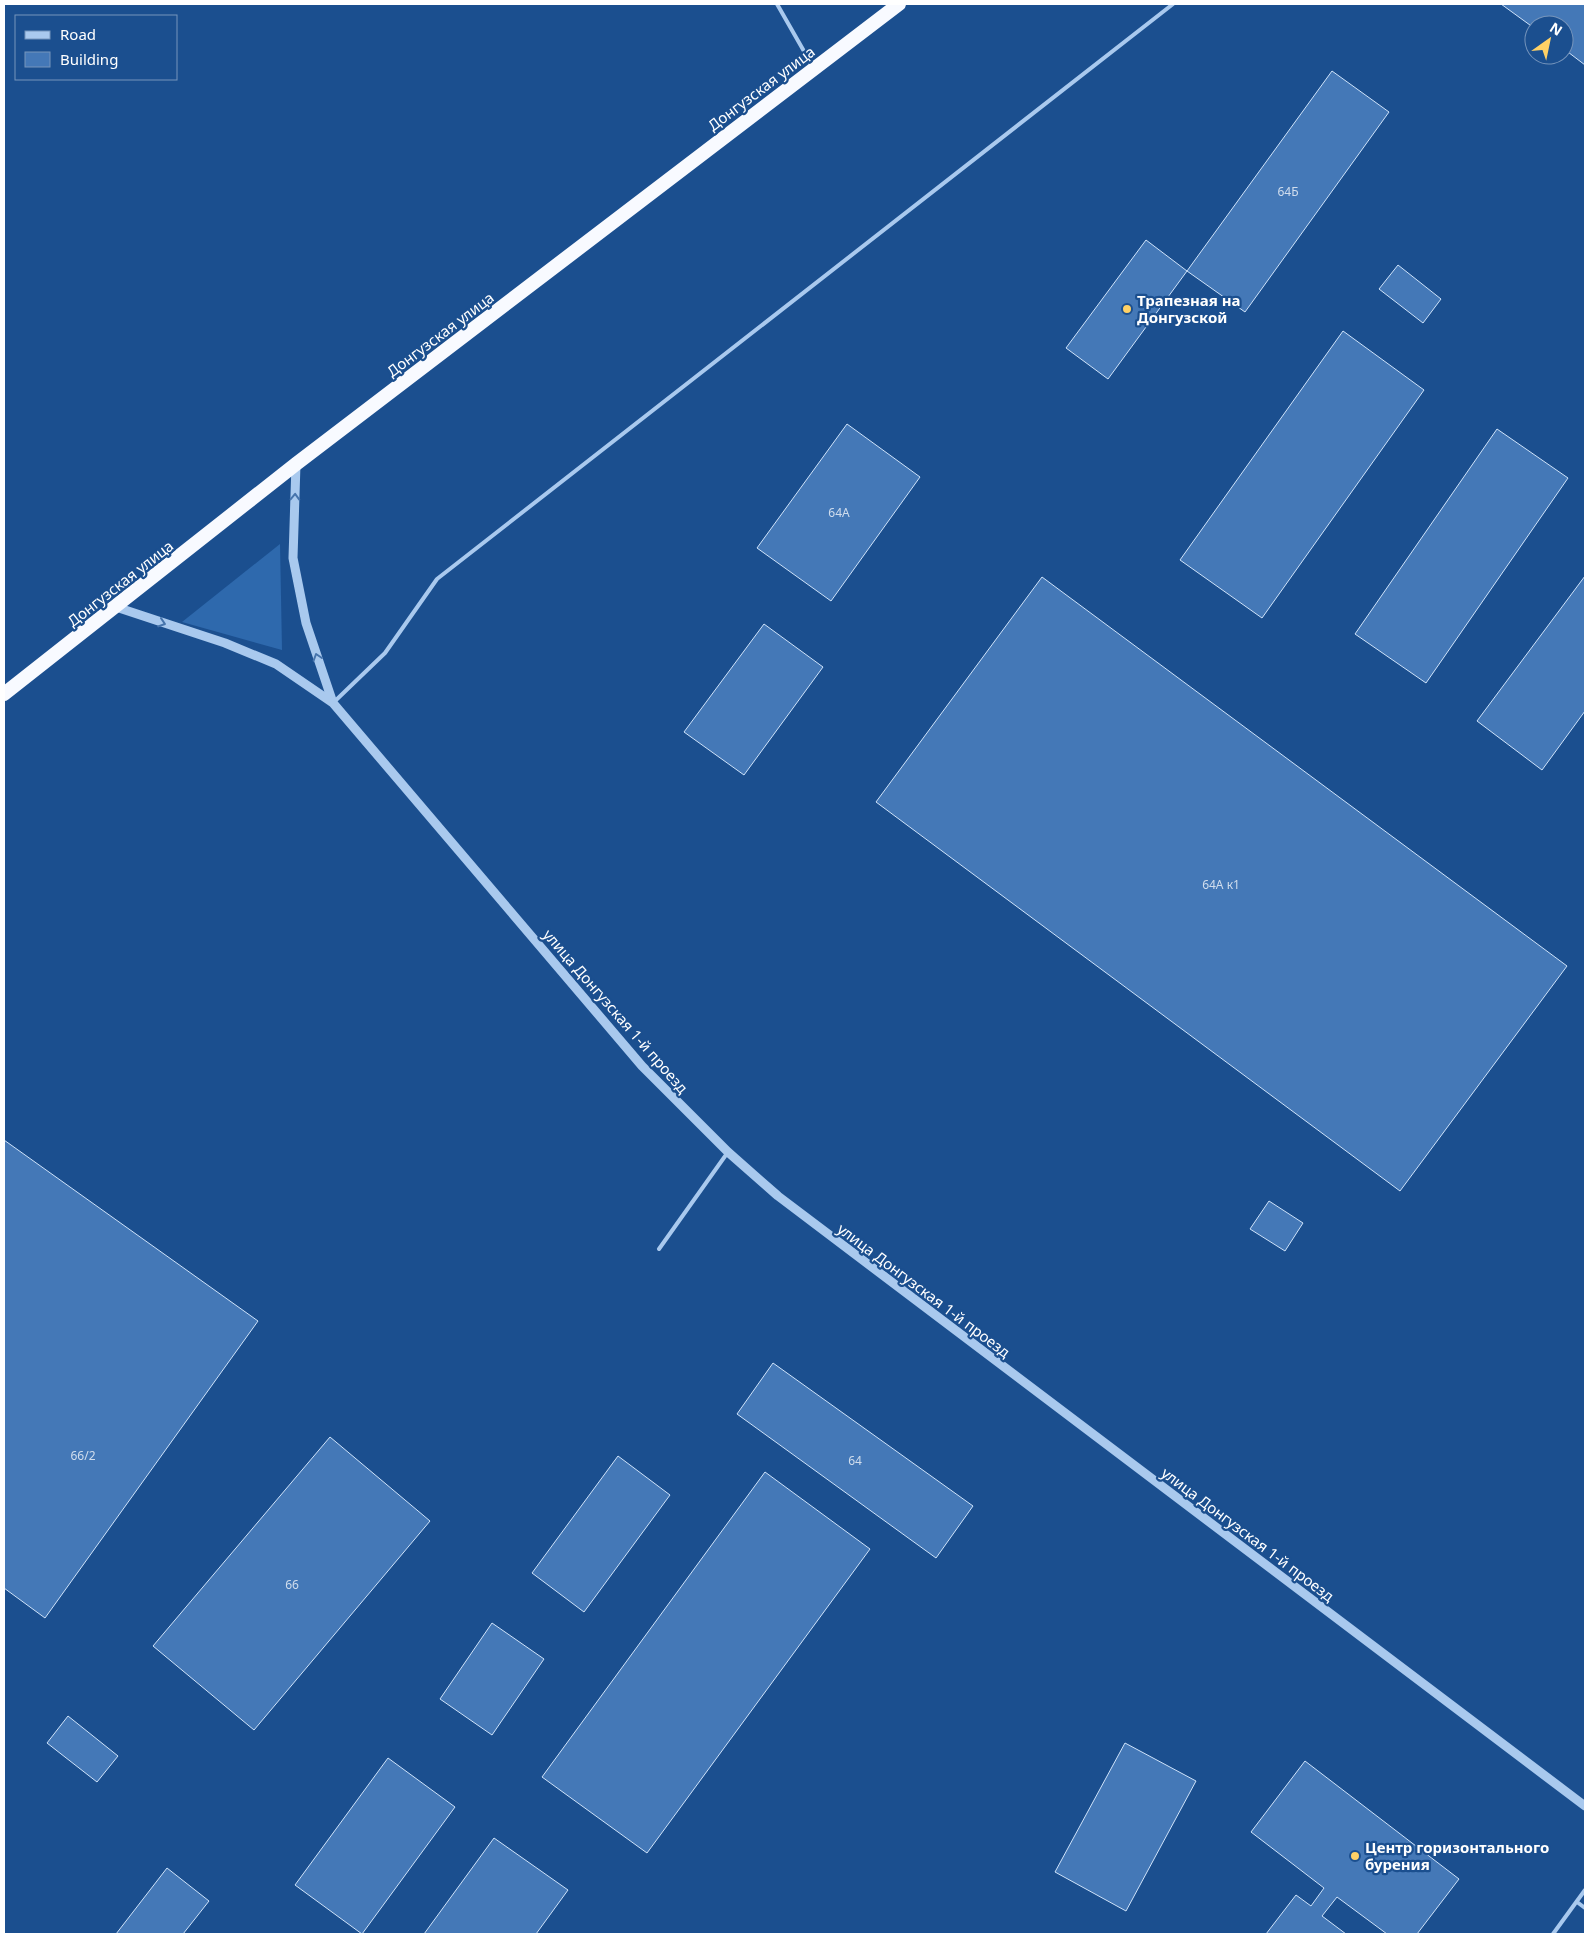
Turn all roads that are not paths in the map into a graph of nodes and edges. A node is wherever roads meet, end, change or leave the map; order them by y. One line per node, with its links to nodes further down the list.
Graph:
1 (777, 4): 4 (lane)
2 (899, 4): 4 (highway, Донгузская улица)
3 (1173, 4): 8 (lane)
4 (814, 69): 5 (highway, Донгузская улица)
5 (296, 464): 6 (highway, Донгузская улица); 8 (street, one-way to 5)
6 (116, 608): 7 (highway, Донгузская улица); 8 (street, one-way to 8)
7 (4, 694)
8 (333, 703): 9 (street, улица Донгузская 1-й проезд)
9 (728, 1152): 10 (lane); 11 (street, улица Донгузская 1-й проезд)
10 (659, 1249)
11 (1585, 1806)
12 (1585, 1890): 13 (lane)
13 (1577, 1902): 14 (lane); 15 (lane)
14 (1585, 1908)
15 (1553, 1934)

